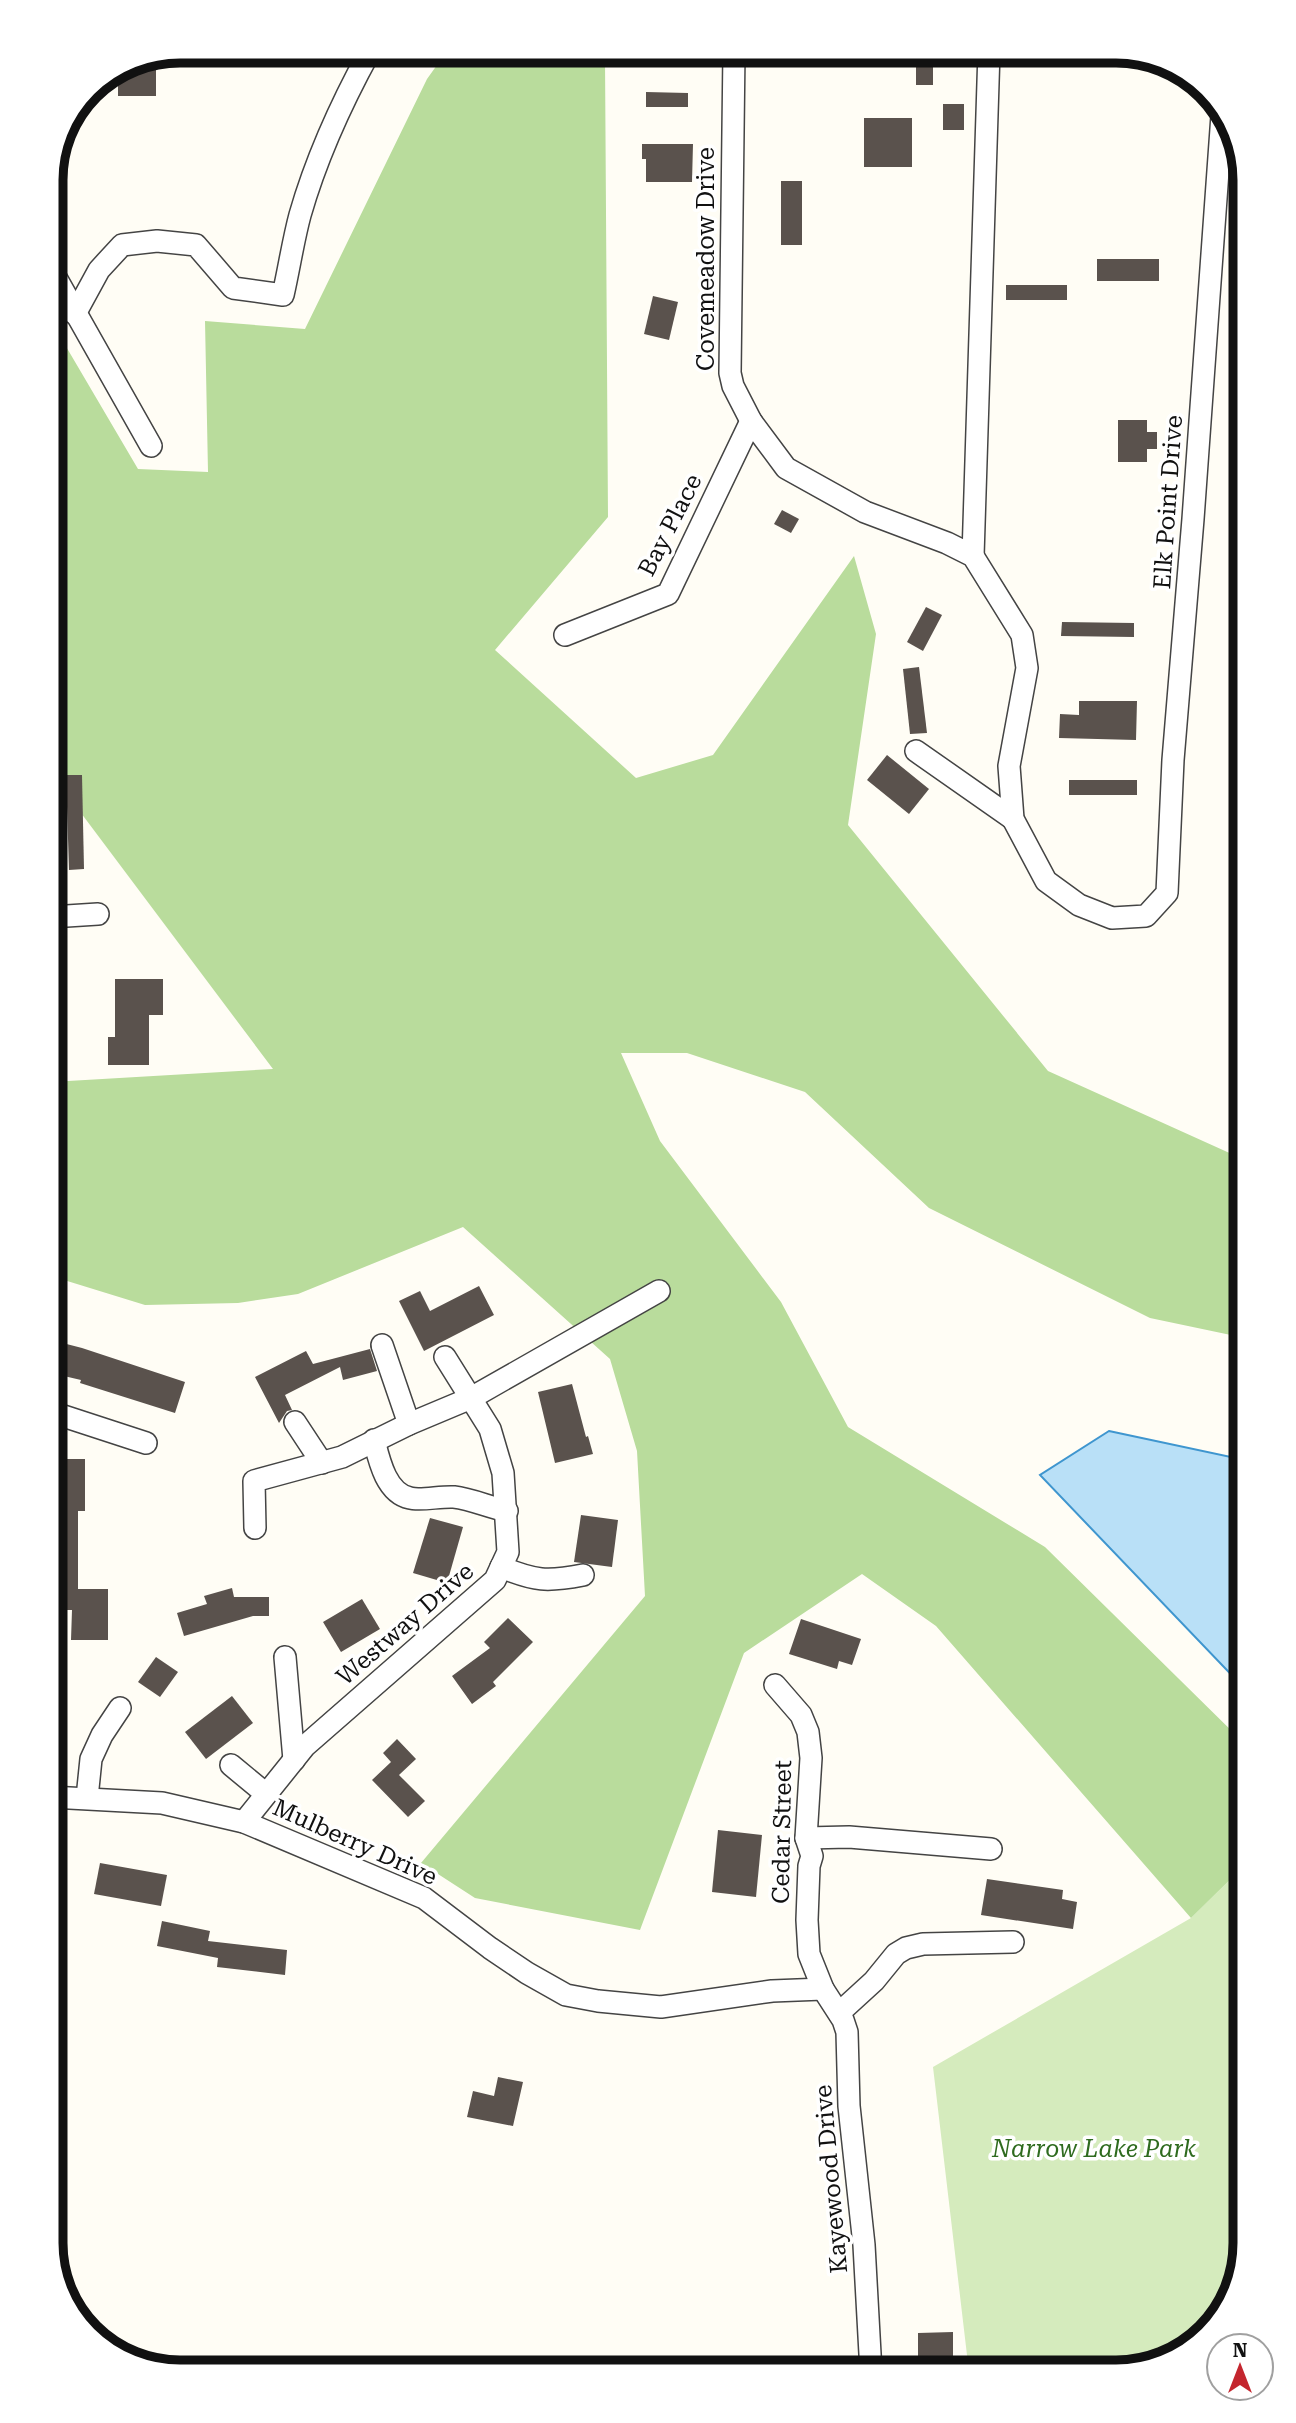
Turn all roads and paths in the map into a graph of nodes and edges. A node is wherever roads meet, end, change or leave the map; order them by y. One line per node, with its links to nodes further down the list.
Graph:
1 (363, 63): 6 (street)
2 (734, 63): 7 (street, Covemeadow Drive)
3 (989, 63): 9 (street)
4 (1221, 129): 12 (street, Elk Point Drive)
5 (63, 292): 6 (street)
6 (75, 314): 8 (street)
7 (751, 421): 9 (street, Covemeadow Drive); 10 (street, Bay Place)
8 (151, 446)
9 (973, 556): 12 (street)
10 (565, 635)
11 (916, 751): 12 (street)
12 (1013, 819)
13 (98, 914): 14 (street)
14 (63, 916)
15 (659, 1291): 18 (street)
16 (382, 1345): 21 (street)
17 (446, 1356): 18 (street, Westway Drive)
18 (471, 1398): 21 (street); 25 (street, Westway Drive)
19 (63, 1416): 23 (street)
20 (295, 1422): 24 (street)
21 (409, 1424): 22 (street)
22 (374, 1440): 24 (street); 25 (street)
23 (146, 1443)
24 (322, 1463): 26 (street)
25 (506, 1511): 27 (street, Westway Drive)
26 (255, 1528)
27 (501, 1567): 28 (street); 32 (street, Westway Drive)
28 (583, 1574)
29 (285, 1657): 32 (street)
30 (775, 1685): 38 (street, Cedar Street)
31 (120, 1708): 36 (street)
32 (294, 1760): 34 (street, Westway Drive)
33 (232, 1765): 34 (street)
34 (266, 1794): 37 (street, Westway Drive)
35 (63, 1797): 36 (street, Mulberry Drive)
36 (87, 1798): 37 (street, Mulberry Drive)
37 (244, 1822): 41 (street, Mulberry Drive)
38 (806, 1838): 39 (street); 41 (street, Cedar Street)
39 (991, 1849)
40 (1013, 1942): 42 (street)
41 (822, 1989): 42 (street, Kayewood Drive)
42 (839, 2013): 43 (street, Kayewood Drive)
43 (870, 2360)

